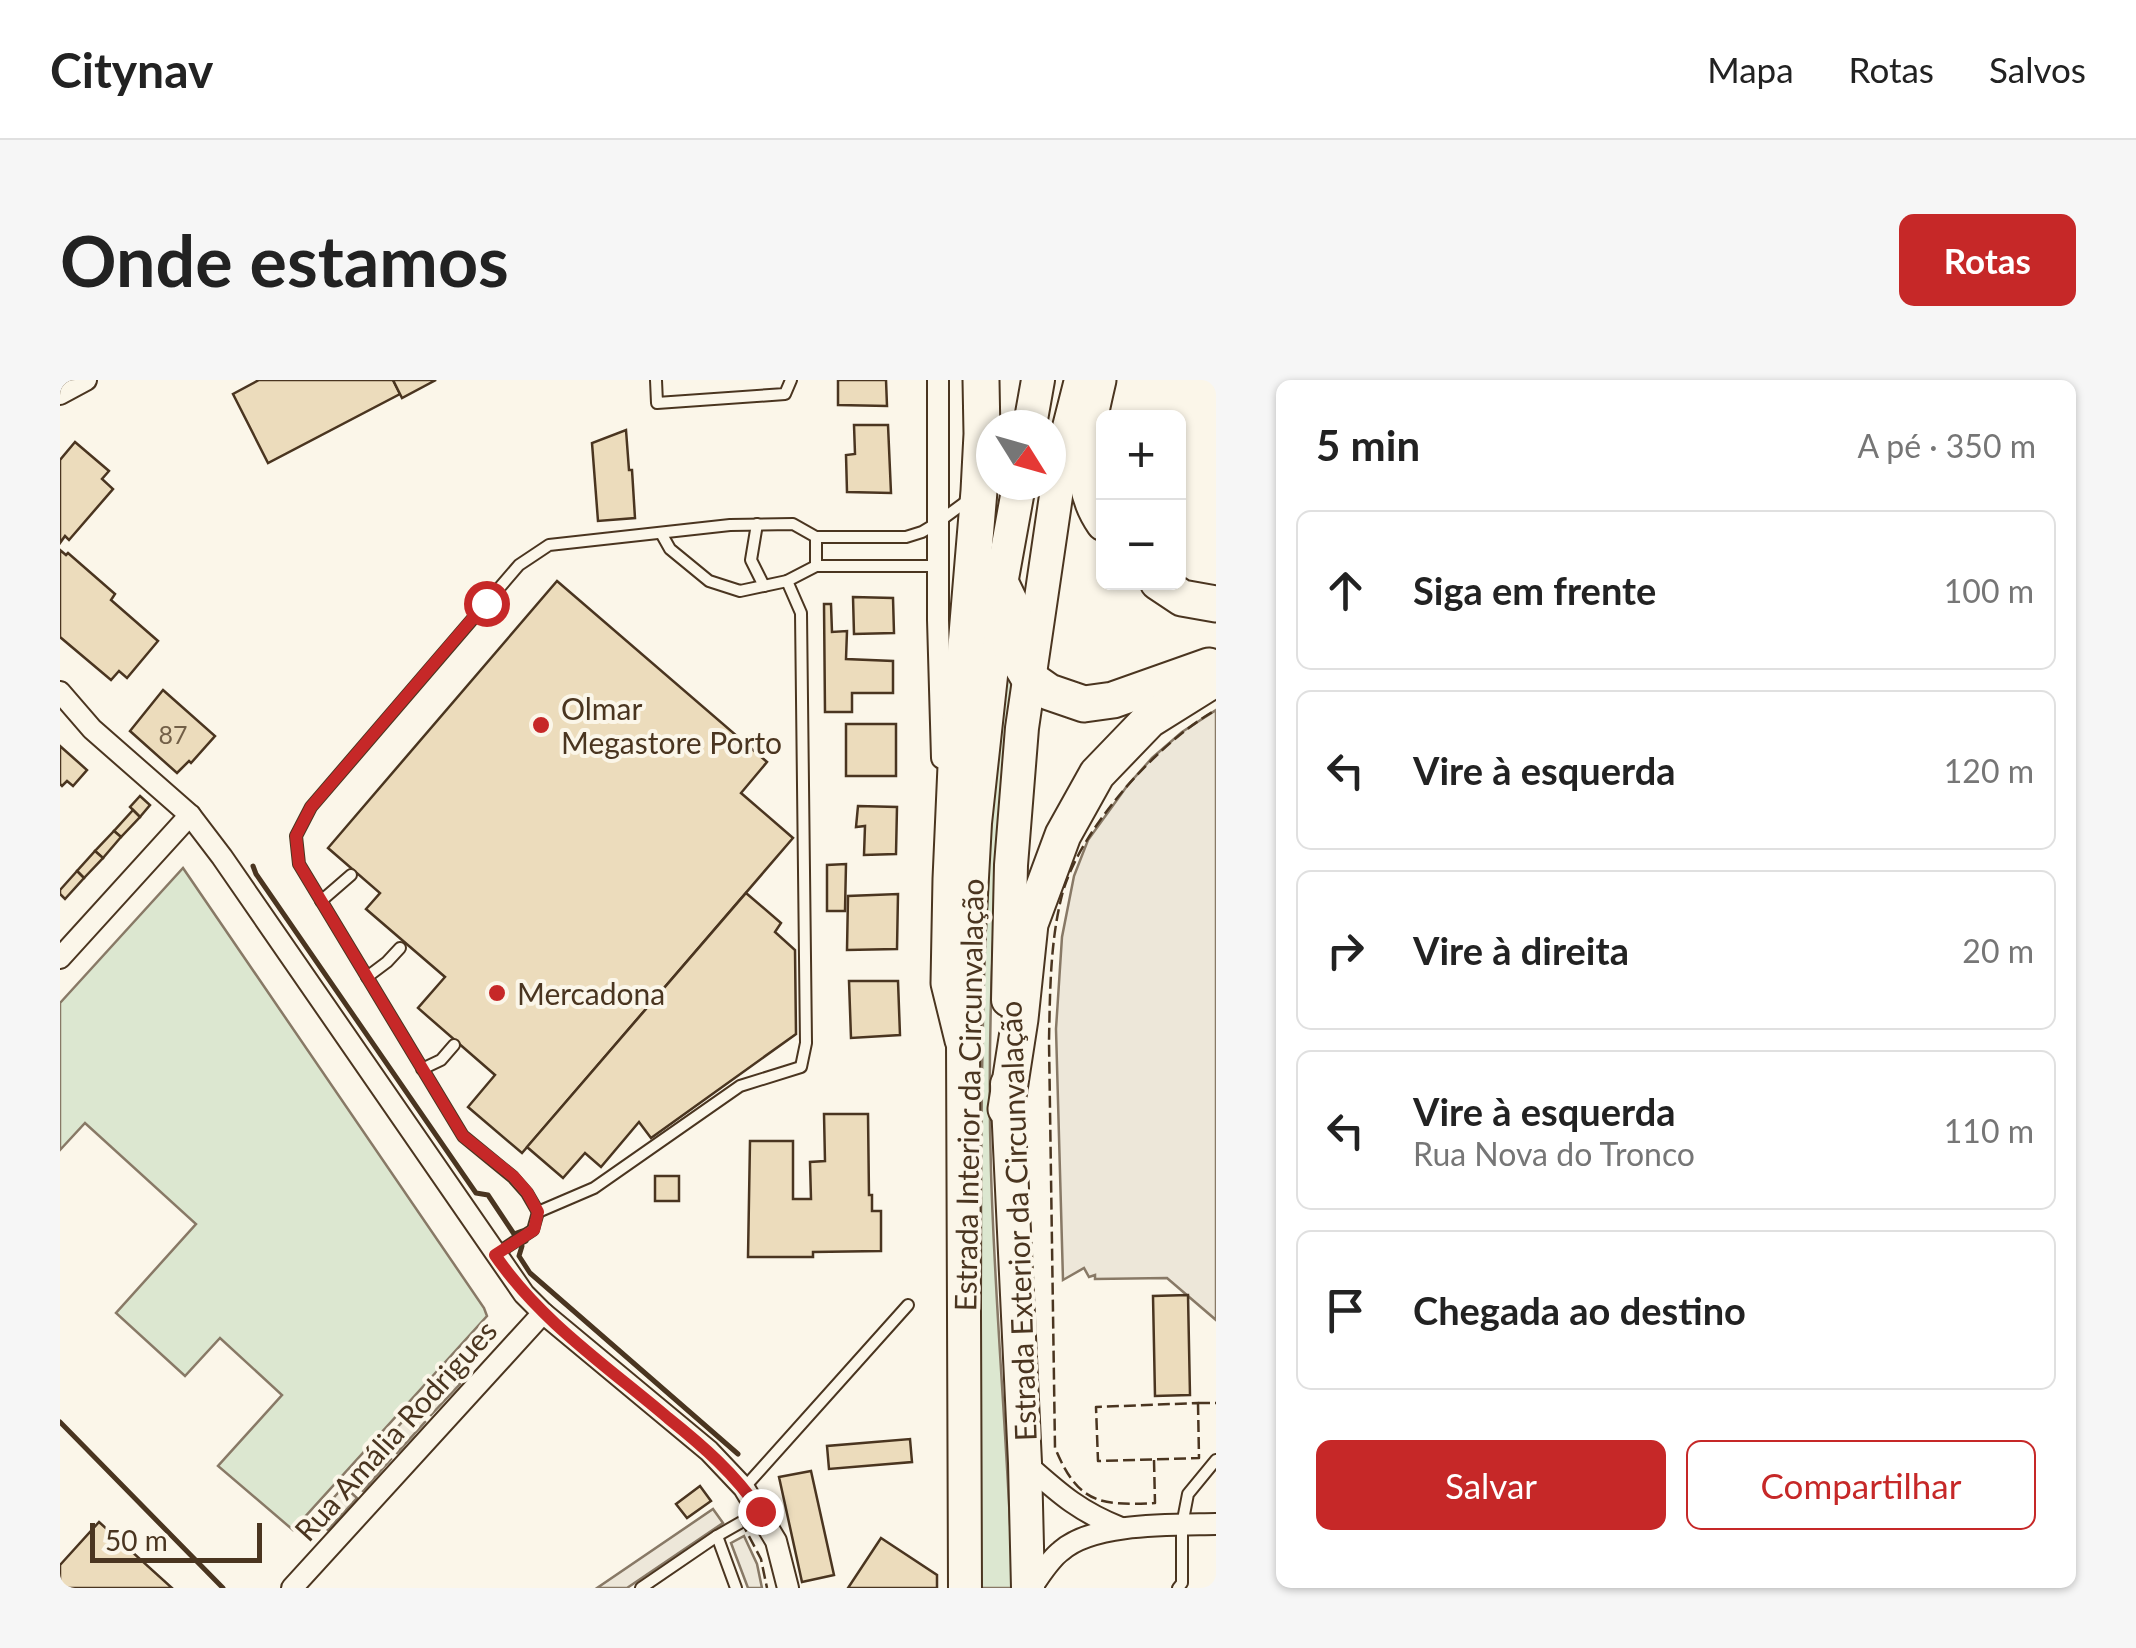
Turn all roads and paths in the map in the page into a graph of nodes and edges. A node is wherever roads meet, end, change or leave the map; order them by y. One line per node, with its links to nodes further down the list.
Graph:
1 (656, 380): 2 (lane)
2 (791, 380)
3 (938, 380): 18 (street, Estrada Interior da Circunvalação)
4 (980, 380): 11 (highway)
5 (1038, 380): 12 (main road)
6 (1081, 380): 29 (main road, Estrada Exterior da Circunvalação)
7 (1098, 380): 16 (highway)
8 (83, 382): 9 (street); 10 (street)
9 (60, 394)
10 (60, 402)
11 (981, 410)
12 (1033, 410)
13 (976, 493): 18 (lane)
14 (978, 500): 34 (highway)
15 (1016, 500): 24 (main road, Estrada Interior da Circunvalação)
16 (1096, 512)
17 (758, 524): 19 (lane); 20 (lane); 25 (lane)
18 (938, 524): 20 (lane); 22 (street, Estrada Interior da Circunvalação)
19 (661, 533): 25 (lane); 35 (lane)
20 (816, 537): 21 (lane)
21 (816, 566): 22 (lane); 23 (lane)
22 (937, 566): 34 (street, Estrada Interior da Circunvalação)
23 (788, 580): 25 (lane); 43 (lane)
24 (1001, 584): 29 (highway); 39 (main road, Estrada Interior da Circunvalação)
25 (764, 586)
26 (1170, 590): 27 (highway)
27 (1216, 604)
28 (1216, 664): 29 (highway)
29 (1029, 678): 42 (main road, Estrada Exterior da Circunvalação)
30 (1216, 678): 42 (highway)
31 (60, 692): 32 (street)
32 (190, 814): 37 (street); 44 (street)
33 (350, 875): 35 (lane)
34 (951, 879): 39 (highway)
35 (321, 901): 38 (lane)
36 (400, 948): 38 (lane)
37 (60, 958)
38 (366, 977): 41 (lane)
39 (963, 1040): 60 (main road, Estrada Interior da Circunvalação)
40 (454, 1045): 41 (lane)
41 (422, 1069): 43 (lane)
42 (1006, 1109): 48 (main road, Estrada Exterior da Circunvalação)
43 (538, 1212): 44 (lane)
44 (495, 1255): 46 (street)
45 (908, 1305): 49 (lane)
46 (543, 1313): 49 (street); 56 (street, Rua Amália Rodrigues)
47 (1216, 1460): 52 (lane)
48 (1025, 1463): 53 (street); 61 (main road, Estrada Exterior da Circunvalação)
49 (744, 1488): 50 (street)
50 (760, 1511): 54 (lane); 59 (street)
51 (1216, 1524): 52 (street)
52 (1182, 1525): 53 (street); 55 (lane)
53 (1121, 1528): 61 (street)
54 (716, 1536): 57 (lane); 58 (lane)
55 (1182, 1586)
56 (292, 1588)
57 (641, 1588)
58 (736, 1588)
59 (788, 1588)
60 (965, 1588)
61 (1029, 1588)

